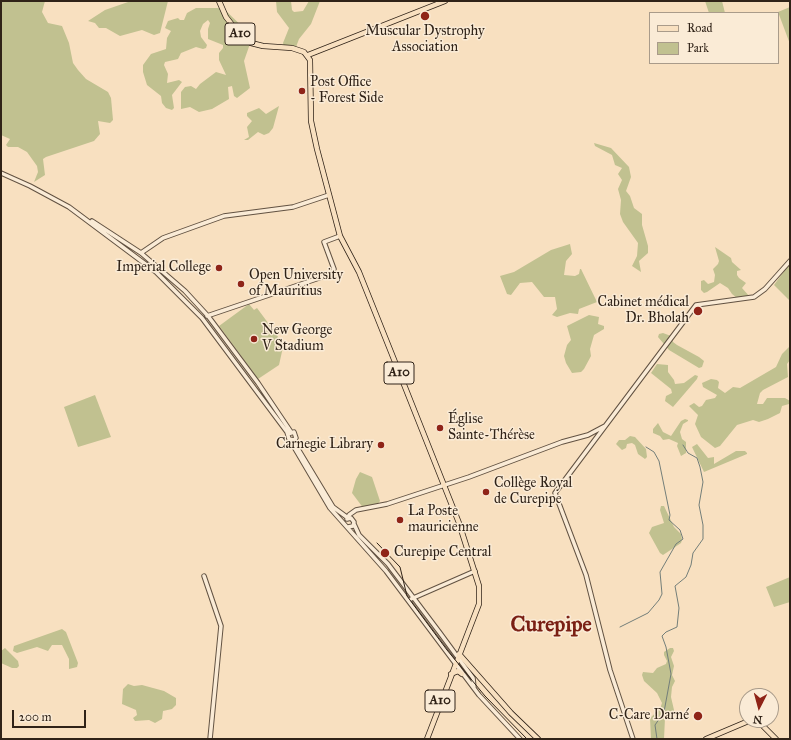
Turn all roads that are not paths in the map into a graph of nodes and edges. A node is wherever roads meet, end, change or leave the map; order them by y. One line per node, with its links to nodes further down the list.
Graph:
1 (219, 1): 3 (main road, A10)
2 (445, 1): 3 (main road)
3 (306, 54): 5 (main road, A10)
4 (1, 173): 6 (street)
5 (329, 195): 7 (main road, A10); 8 (street)
6 (76, 212): 8 (street); 9 (street)
7 (340, 236): 11 (street); 19 (main road, A10)
8 (141, 253): 9 (street); 11 (street)
9 (137, 256): 12 (street)
10 (790, 261): 13 (street)
11 (208, 316): 12 (street); 14 (street)
12 (202, 318): 14 (street)
13 (608, 424): 15 (street); 18 (street)
14 (290, 433): 16 (street); 17 (street)
15 (593, 433): 18 (street); 19 (street)
16 (295, 439): 17 (street); 20 (street)
17 (290, 440): 21 (street)
18 (596, 440): 39 (street)
19 (443, 486): 20 (street); 24 (main road, A10)
20 (350, 518): 21 (street); 22 (street)
21 (345, 523): 23 (street)
22 (354, 524): 23 (street); 26 (street)
23 (348, 527): 27 (street)
24 (475, 571): 26 (street); 28 (main road, A10)
25 (204, 576): 35 (street)
26 (412, 598): 27 (street); 28 (street)
27 (407, 601): 29 (street)
28 (458, 656): 29 (main road, A10); 32 (street); 38 (main road)
29 (455, 664): 30 (main road, A10); 31 (street)
30 (451, 674): 31 (main road); 36 (main road, A10)
31 (462, 674): 32 (street)
32 (474, 689): 37 (street)
33 (739, 725): 40 (main road)
34 (765, 728): 41 (main road)
35 (210, 739)
36 (427, 739)
37 (520, 739)
38 (538, 739)
39 (633, 739)
40 (706, 739)
41 (776, 739)

